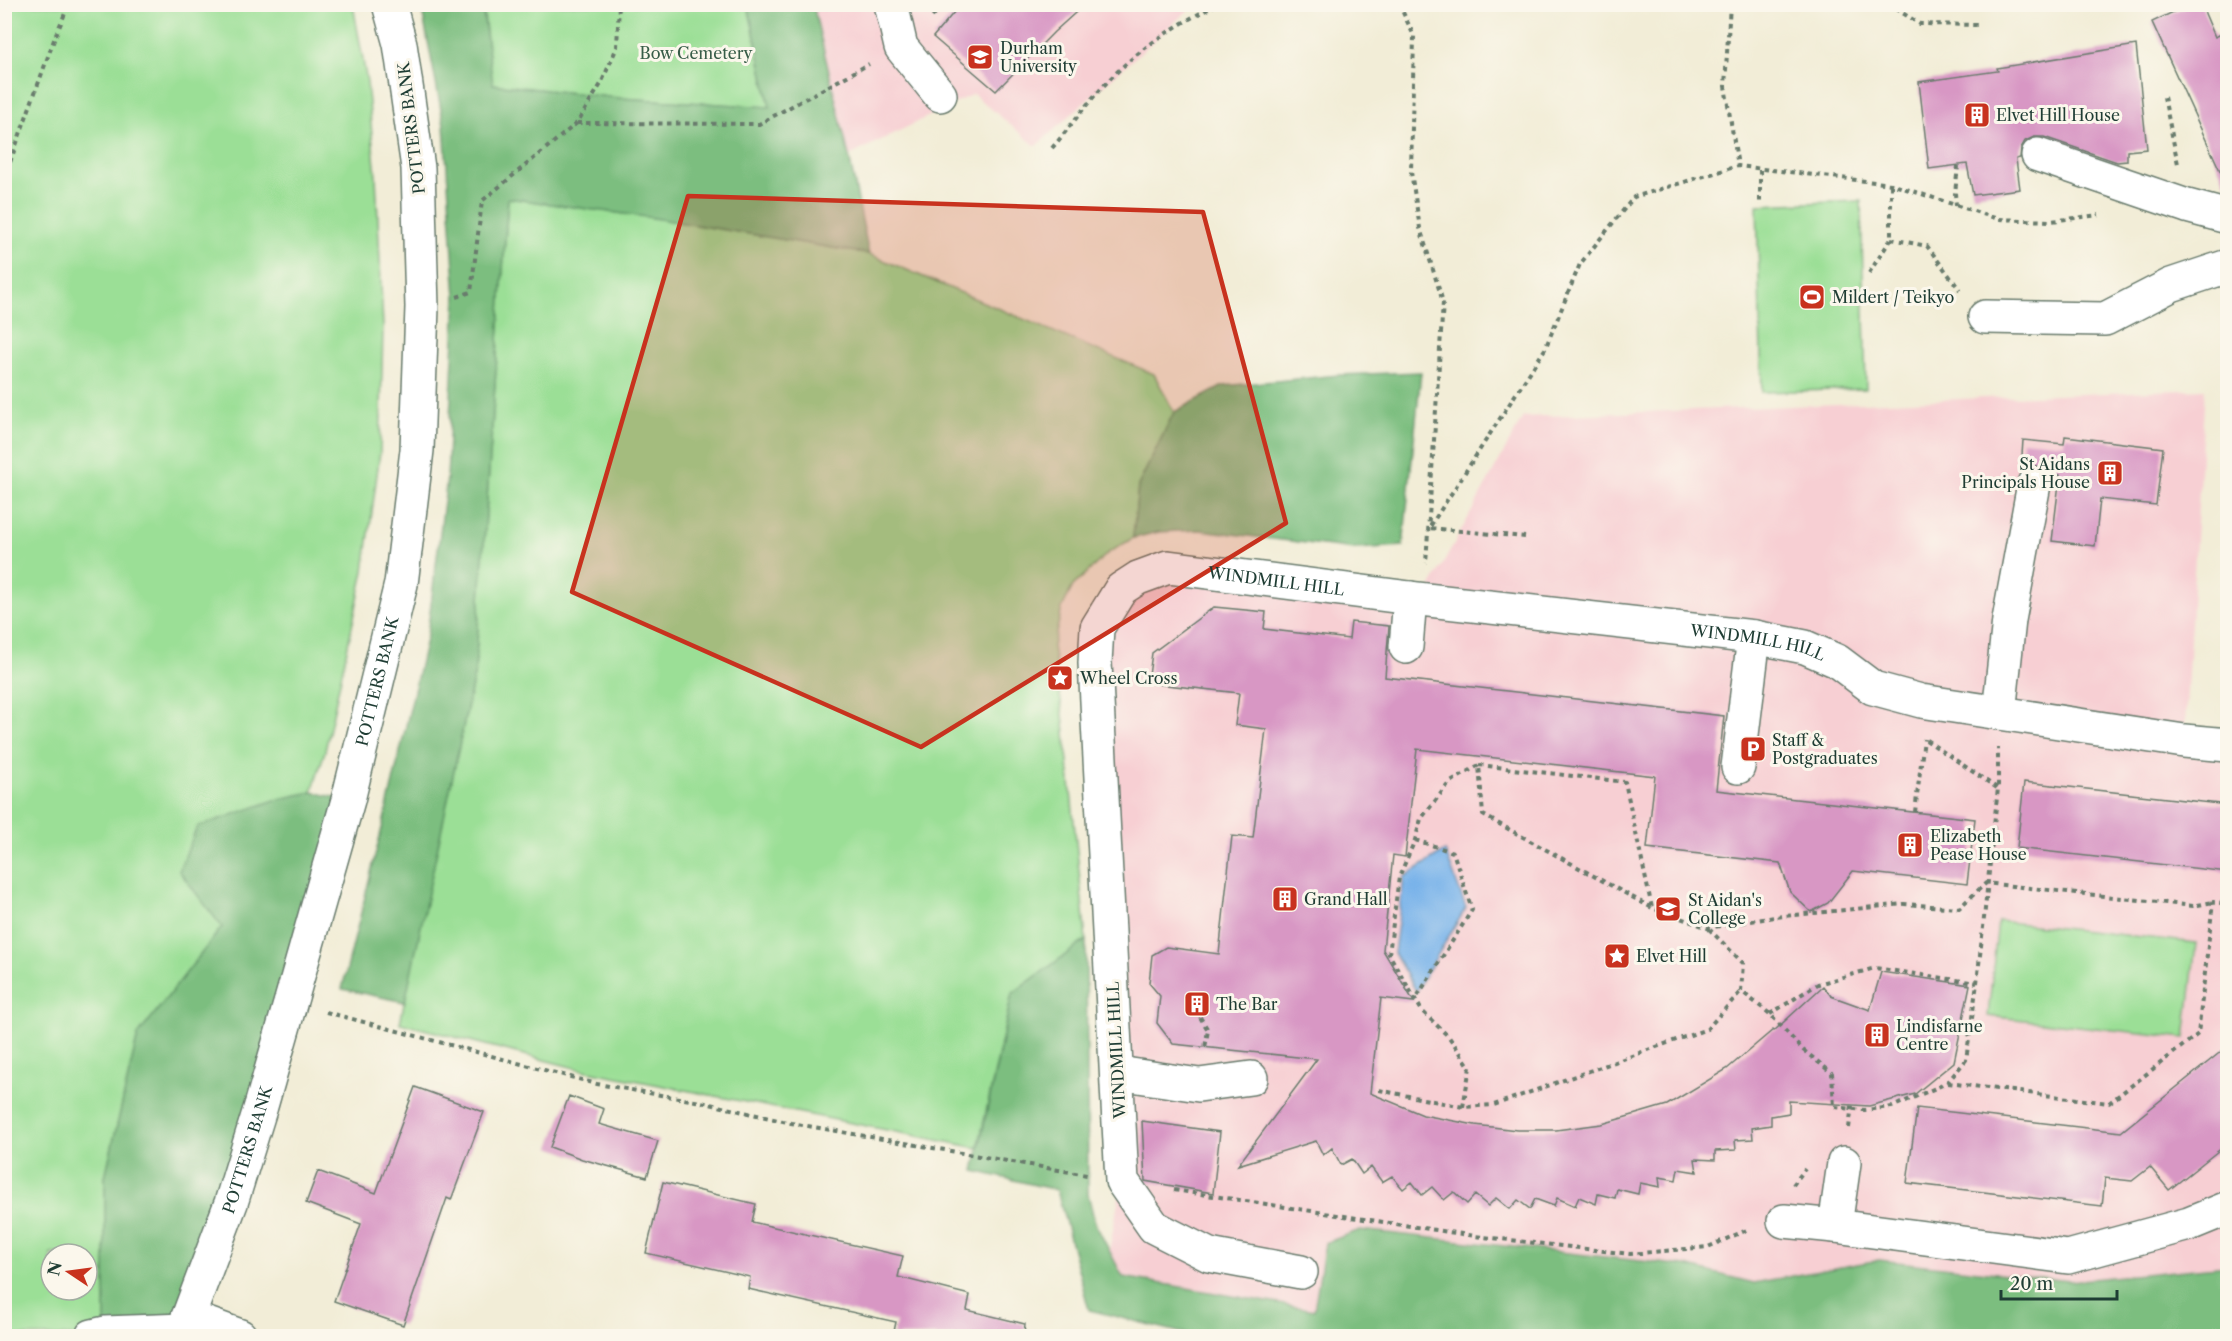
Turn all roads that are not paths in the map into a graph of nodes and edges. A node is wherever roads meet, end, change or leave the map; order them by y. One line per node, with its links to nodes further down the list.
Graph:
1 (389, 4): 22 (street, POTTERS BANK)
2 (891, 4): 3 (street)
3 (940, 95)
4 (2038, 155): 5 (street)
5 (2228, 217)
6 (2228, 266): 7 (street)
7 (1985, 317)
8 (2034, 484): 12 (street)
9 (1417, 598): 10 (street, WINDMILL HILL); 11 (street); 15 (street, WINDMILL HILL)
10 (1754, 637): 12 (street, WINDMILL HILL); 14 (street)
11 (1406, 647)
12 (1999, 713): 13 (street, WINDMILL HILL)
13 (2228, 745)
14 (1738, 767)
15 (1118, 1073): 16 (street); 21 (street, WINDMILL HILL)
16 (1251, 1078)
17 (1844, 1162): 20 (street)
18 (2228, 1208): 20 (street)
19 (1784, 1221): 20 (street)
20 (1835, 1226)
21 (1301, 1272)
22 (184, 1328): 23 (street); 24 (street)
23 (92, 1336)
24 (240, 1336)

